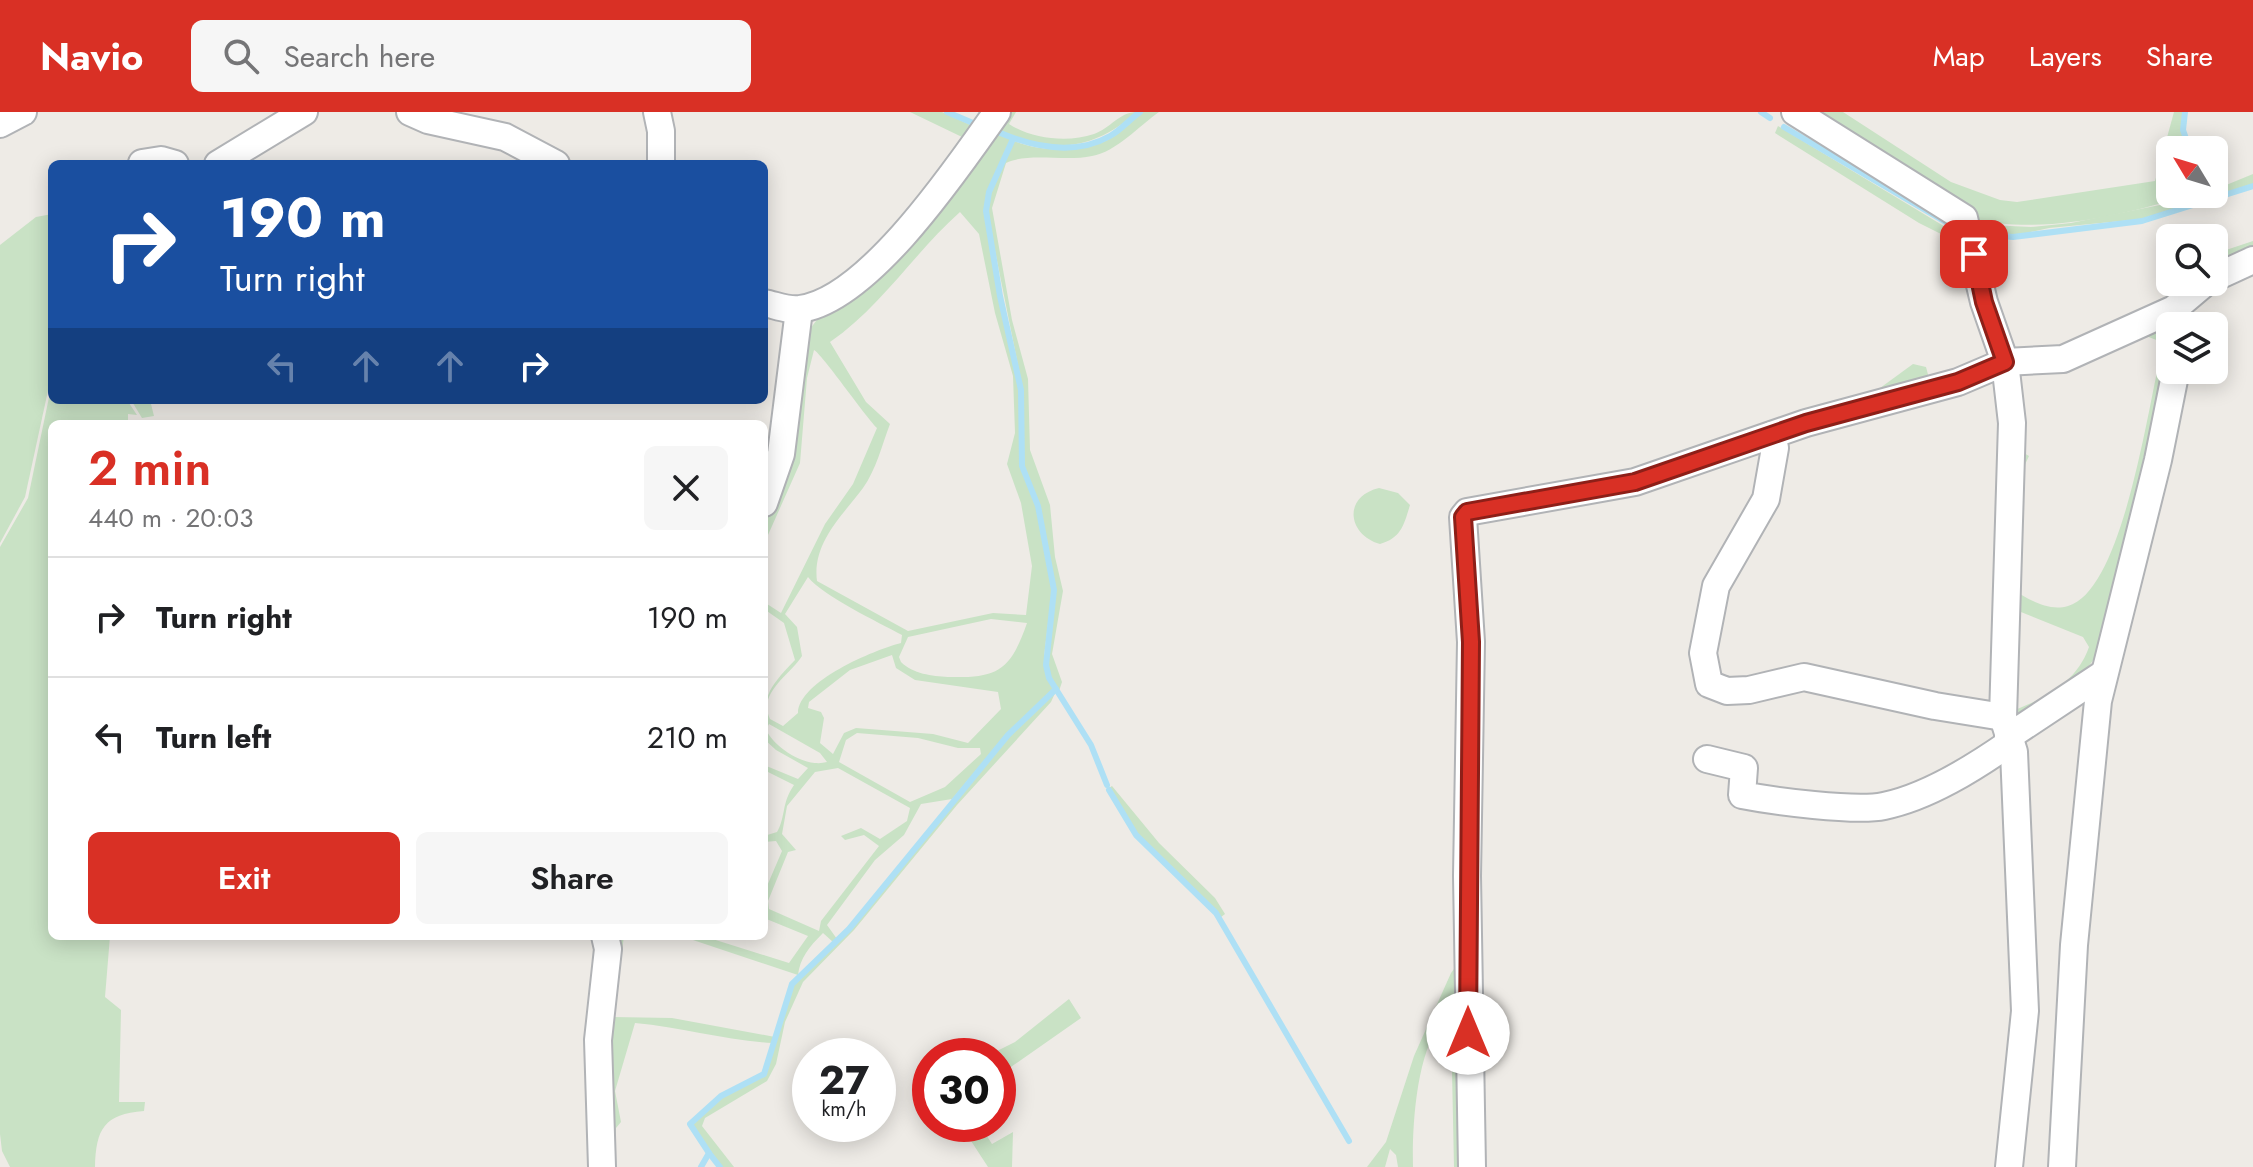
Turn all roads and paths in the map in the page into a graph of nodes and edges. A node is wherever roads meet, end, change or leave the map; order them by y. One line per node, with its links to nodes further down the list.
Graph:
1 (23, 112): 7 (street)
2 (304, 112): 8 (street)
3 (410, 112): 9 (street)
4 (657, 112): 10 (street)
5 (997, 112): 15 (street)
6 (1795, 112): 18 (street)
7 (0, 124)
8 (225, 160)
9 (548, 160)
10 (661, 160)
11 (2253, 260): 12 (street)
12 (2228, 272)
13 (2195, 296): 16 (street)
14 (768, 304): 15 (street)
15 (799, 310): 21 (street)
16 (2182, 312)
17 (2156, 326): 18 (street)
18 (2005, 362): 20 (street); 23 (street)
19 (2173, 384): 22 (street)
20 (1772, 435): 23 (street); 27 (street)
21 (768, 491)
22 (2103, 674): 23 (street); 29 (street)
23 (2007, 732): 24 (street); 28 (street)
24 (1707, 759)
25 (606, 940): 26 (street)
26 (602, 1167)
27 (1472, 1167)
28 (2009, 1167)
29 (2062, 1167)

